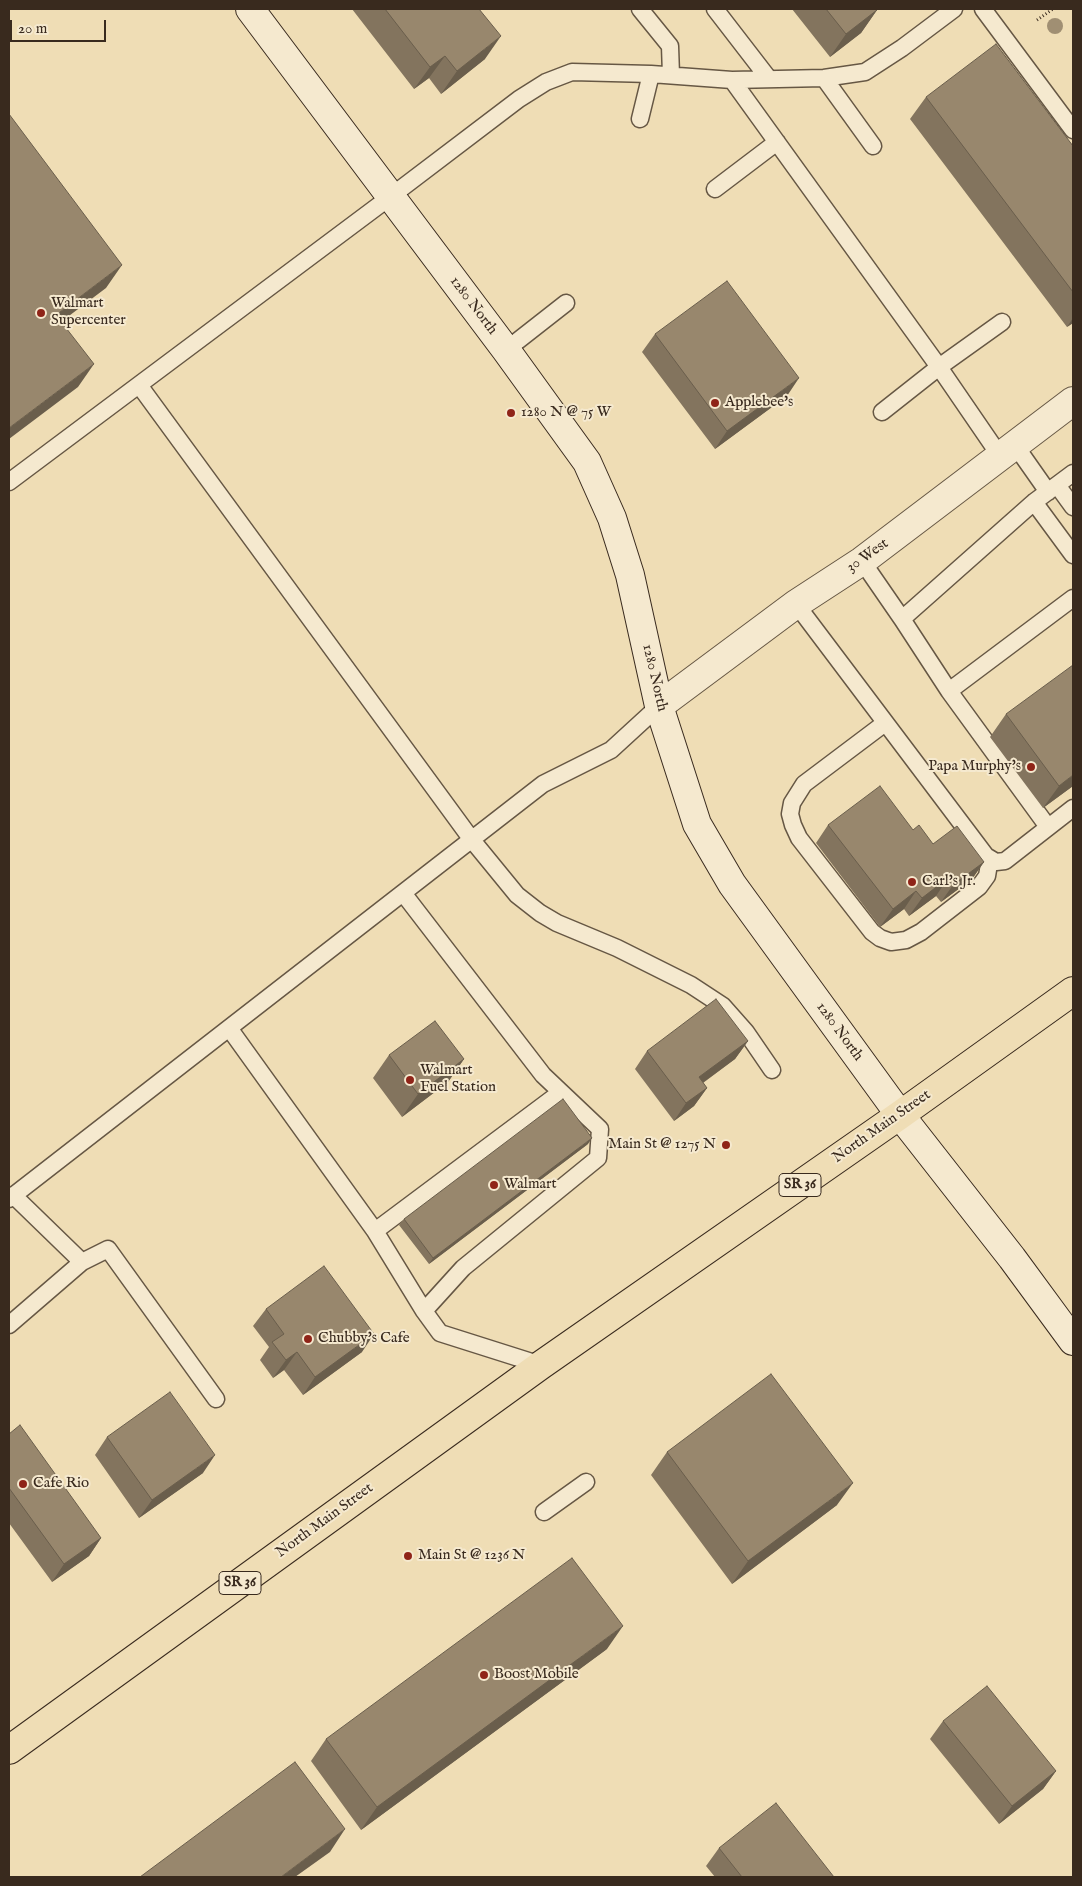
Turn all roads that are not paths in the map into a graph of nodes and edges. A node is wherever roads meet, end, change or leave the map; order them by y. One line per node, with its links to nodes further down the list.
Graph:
1 (250, 9): 16 (street, 1280 North)
2 (640, 9): 7 (lane)
3 (715, 9): 9 (lane)
4 (954, 9): 8 (lane)
5 (983, 9): 12 (lane)
6 (651, 74): 7 (lane); 11 (lane); 16 (lane)
7 (671, 75): 10 (lane)
8 (824, 78): 9 (lane); 14 (lane)
9 (769, 79): 10 (lane)
10 (732, 80): 13 (lane)
11 (640, 119)
12 (1073, 130)
13 (777, 142): 15 (lane); 20 (lane)
14 (873, 146)
15 (715, 190)
16 (390, 197): 19 (street, 1280 North); 21 (lane)
17 (566, 303): 19 (lane)
18 (1002, 322): 20 (lane)
19 (506, 350): 36 (street, 1280 North)
20 (939, 367): 23 (lane); 24 (lane)
21 (139, 385): 26 (lane); 40 (lane)
22 (1073, 401): 24 (street, 30 West)
23 (882, 412)
24 (1008, 451): 27 (lane); 31 (street, 30 West)
25 (1073, 473): 27 (lane)
26 (9, 482)
27 (1052, 489): 28 (lane); 29 (lane)
28 (1034, 502): 30 (lane); 34 (lane)
29 (1073, 507)
30 (1073, 555)
31 (862, 561): 33 (street, 30 West); 34 (lane)
32 (1073, 598): 35 (lane)
33 (796, 604): 36 (street, 30 West); 37 (lane)
34 (902, 618): 35 (lane)
35 (949, 691): 39 (lane)
36 (659, 706): 40 (lane); 47 (street, 1280 North)
37 (885, 722): 41 (lane); 41 (lane)
38 (1073, 808): 39 (lane)
39 (1048, 827): 41 (lane)
40 (472, 840): 42 (lane); 45 (lane)
41 (986, 856)
42 (403, 893): 44 (lane); 46 (lane)
43 (1073, 991): 47 (highway, North Main Street / SR 36)
44 (229, 1028): 48 (lane); 49 (lane)
45 (772, 1070)
46 (561, 1092): 49 (lane); 51 (lane)
47 (900, 1115): 53 (street, 1280 North); 54 (highway, North Main Street / SR 36)
48 (11, 1197): 50 (lane)
49 (375, 1231): 51 (lane)
50 (82, 1262): 52 (lane); 55 (lane)
51 (424, 1311): 54 (lane)
52 (9, 1325)
53 (1073, 1341)
54 (541, 1365): 58 (highway, North Main Street / SR 36)
55 (216, 1399)
56 (586, 1482): 57 (lane)
57 (544, 1512)
58 (11, 1744)

